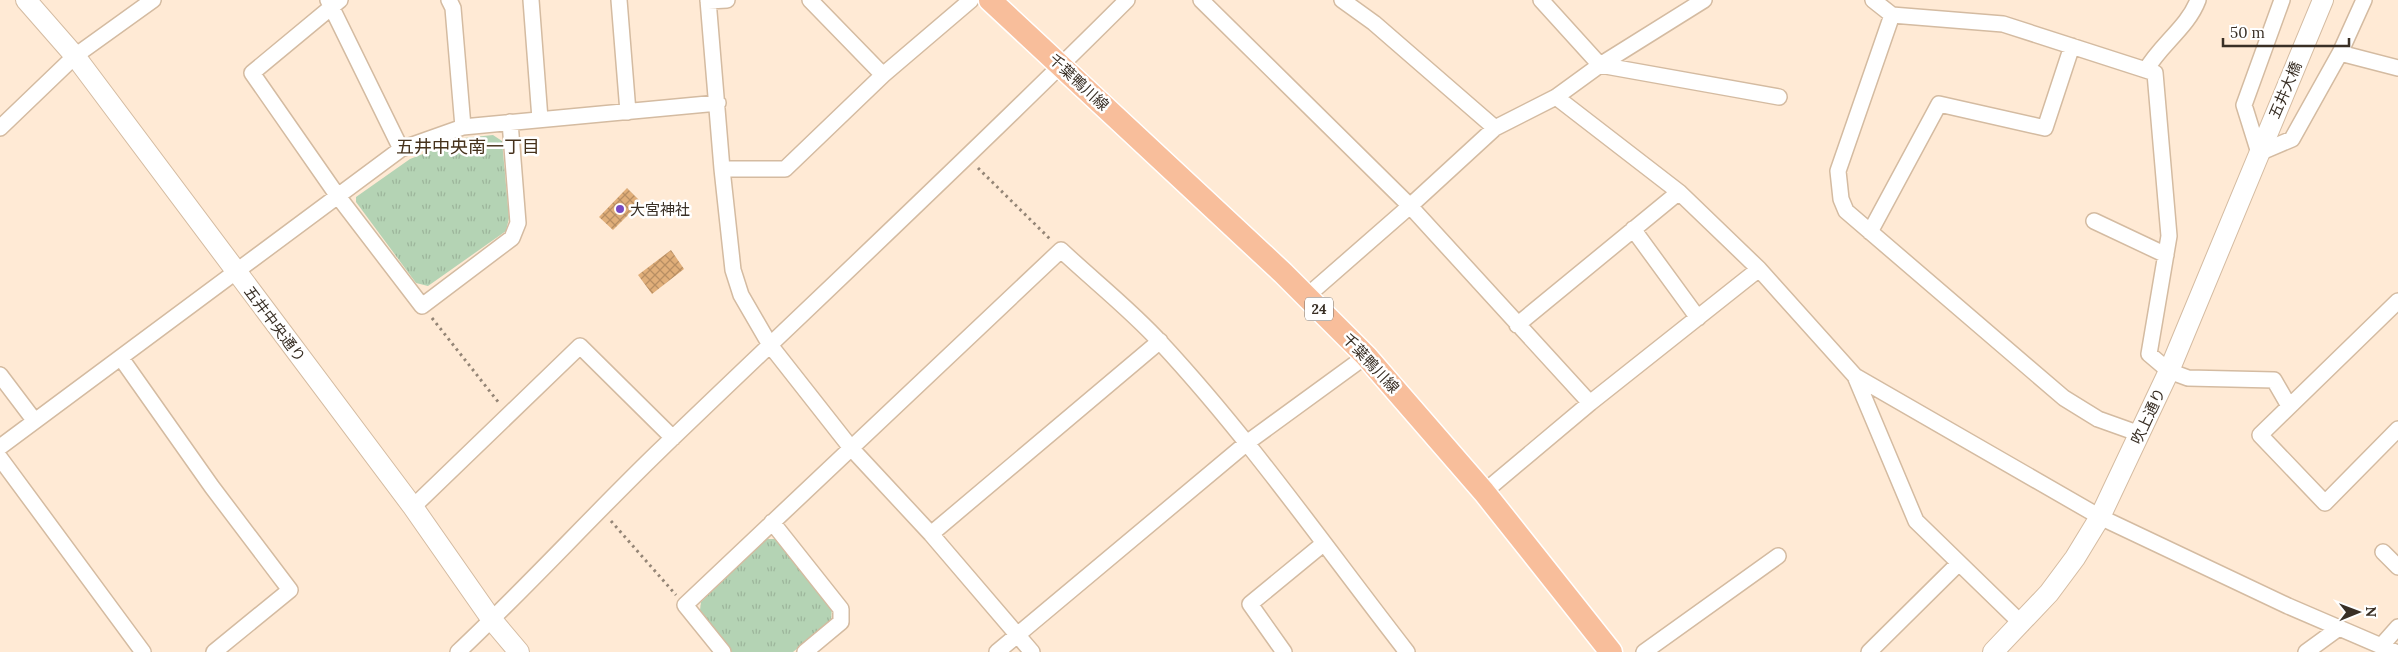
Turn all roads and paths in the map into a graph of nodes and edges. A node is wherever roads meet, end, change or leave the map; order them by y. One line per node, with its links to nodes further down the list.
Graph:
1 (26, 0): 25 (street, 五井中央通り)
2 (152, 0): 25 (street)
3 (449, 0): 37 (street)
4 (531, 0): 35 (street)
5 (619, 0): 34 (street)
6 (727, 0): 20 (street)
7 (810, 0): 30 (street)
8 (971, 0): 30 (street)
9 (990, 0): 26 (main road, 千葉鴨川線 / 24)
10 (1127, 0): 26 (street)
11 (1201, 0): 46 (street)
12 (1342, 0): 39 (street)
13 (1541, 0): 27 (street)
14 (1704, 0): 27 (street)
15 (1873, 0): 22 (street)
16 (2198, 0): 29 (street)
17 (2282, 0): 41 (street)
18 (2322, 0): 41 (street, 五井大橋)
19 (2364, 0): 24 (street)
20 (708, 1): 33 (street)
21 (333, 2): 40 (street); 45 (street)
22 (1892, 15): 23 (street); 49 (street)
23 (2072, 46): 29 (street); 49 (street)
24 (2340, 53): 28 (street); 41 (street)
25 (75, 56): 38 (street); 53 (street, 五井中央通り)
26 (1062, 65): 42 (street); 54 (main road, 千葉鴨川線 / 24)
27 (1600, 65): 31 (street); 32 (street)
28 (2398, 68)
29 (2146, 70): 51 (street)
30 (883, 75): 43 (street)
31 (1556, 97): 39 (street); 44 (street)
32 (1779, 97)
33 (718, 103): 34 (street); 43 (street)
34 (628, 112): 35 (street)
35 (540, 119): 36 (street)
36 (510, 122): 37 (street); 56 (street)
37 (464, 127): 40 (street)
38 (0, 128)
39 (1494, 128): 46 (street)
40 (401, 149): 45 (street)
41 (2259, 153): 63 (street, 吹上通り)
42 (967, 157): 50 (path); 60 (street)
43 (722, 170): 60 (street)
44 (1679, 192): 48 (street); 52 (street)
45 (337, 195): 53 (street); 56 (street)
46 (1410, 206): 54 (street); 58 (street)
47 (2094, 221): 51 (street)
48 (1633, 229): 57 (street); 58 (street)
49 (1870, 232): 71 (street)
50 (1061, 250): 59 (street); 75 (street)
51 (2166, 254): 63 (street)
52 (1759, 269): 57 (street); 65 (street)
53 (237, 273): 62 (street); 78 (street, 五井中央通り)
54 (1306, 296): 61 (main road, 千葉鴨川線 / 24)
55 (2398, 301): 67 (street)
56 (422, 306): 68 (path)
57 (1698, 318): 66 (street)
58 (1516, 325): 66 (street)
59 (1160, 341): 73 (street); 82 (street)
60 (770, 345): 72 (street); 75 (street)
61 (1366, 356): 73 (street); 77 (main road, 千葉鴨川線 / 24)
62 (121, 358): 69 (street); 96 (street)
63 (2169, 371): 67 (street); 71 (street, 吹上通り)
64 (0, 374): 69 (street)
65 (1855, 376): 80 (street); 86 (street)
66 (1590, 403): 77 (street)
67 (2289, 406): 70 (street)
68 (509, 415): 72 (street); 78 (street)
69 (34, 420): 74 (street)
70 (2398, 429)
71 (2140, 434): 80 (street, 吹上通り)
72 (673, 438): 79 (street)
73 (1248, 442): 83 (street); 93 (street)
74 (0, 447)
75 (851, 448): 81 (street); 82 (street)
76 (0, 458): 95 (street)
77 (1484, 492): 105 (main road, 千葉鴨川線 / 24)
78 (414, 507): 89 (street, 五井中央通り)
79 (600, 509): 88 (path); 89 (street)
80 (2100, 517): 90 (street, 吹上通り); 92 (street)
81 (772, 522): 88 (street); 100 (street)
82 (931, 534): 93 (street)
83 (1323, 544): 103 (street); 104 (street)
84 (2383, 552): 87 (street)
85 (1778, 556): 106 (street)
86 (1959, 563): 90 (street); 107 (street)
87 (2398, 566)
88 (685, 605): 99 (street)
89 (492, 620): 97 (street); 98 (street, 五井中央通り)
90 (2022, 624): 108 (street, 吹上通り)
91 (2398, 627): 94 (street)
92 (2339, 628): 94 (street); 109 (street)
93 (1018, 636): 101 (street); 102 (street)
94 (2388, 649)
95 (143, 652)
96 (214, 652)
97 (458, 652)
98 (518, 652)
99 (723, 652)
100 (805, 652)
101 (997, 652)
102 (1032, 652)
103 (1284, 652)
104 (1407, 652)
105 (1611, 652)
106 (1644, 652)
107 (1869, 652)
108 (1992, 652)
109 (2306, 652)

